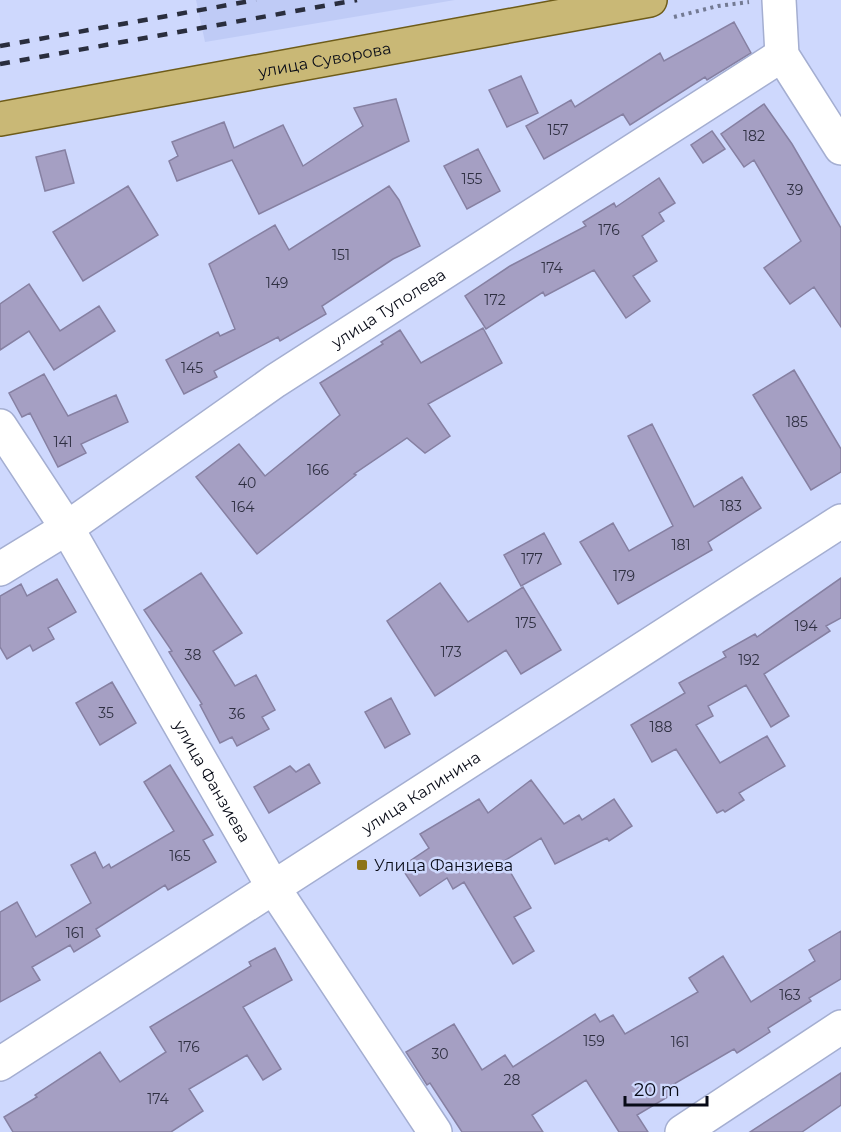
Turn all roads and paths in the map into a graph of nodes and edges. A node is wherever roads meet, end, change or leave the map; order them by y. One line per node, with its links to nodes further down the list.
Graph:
1 (650, 0): 4 (main road, улица Суворова)
2 (779, 0): 3 (street)
3 (782, 55): 5 (street); 8 (street, улица Туполева)
4 (0, 119)
5 (841, 148)
6 (0, 426): 8 (street, улица Фанзиева)
7 (841, 521): 10 (street, улица Калинина)
8 (67, 528): 9 (street, улица Туполева); 10 (street, улица Фанзиева)
9 (0, 569)
10 (273, 887): 12 (street, улица Калинина); 13 (street, улица Фанзиева)
11 (841, 1027): 14 (street)
12 (0, 1064)
13 (435, 1132)
14 (682, 1132)

